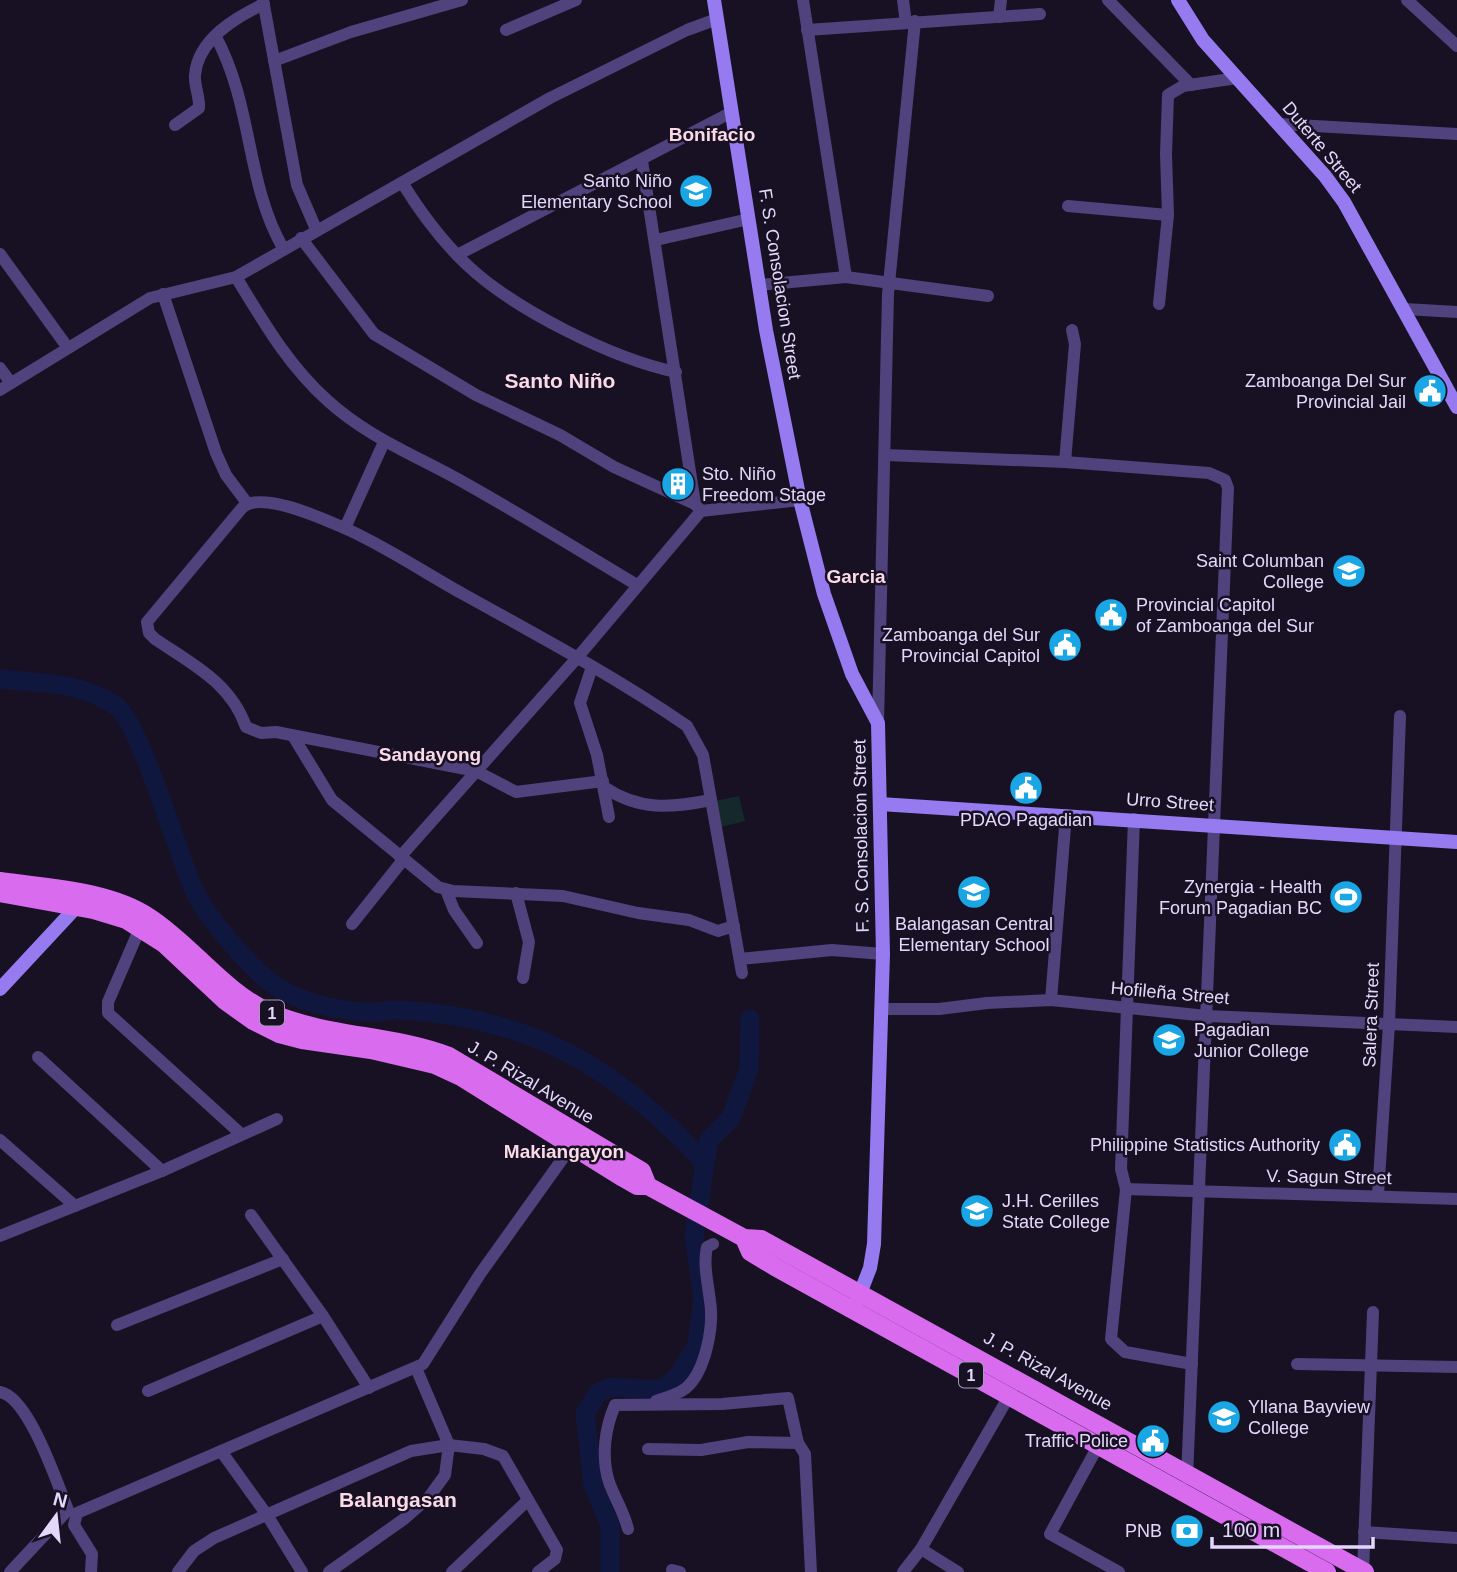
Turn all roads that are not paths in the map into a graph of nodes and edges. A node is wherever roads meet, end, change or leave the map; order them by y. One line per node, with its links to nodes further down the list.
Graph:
1 (461, 0): 19 (street)
2 (576, 0): 15 (street)
3 (714, 0): 13 (street, F. S. Consolacion Street)
4 (803, 0): 16 (street)
5 (903, 0): 14 (street)
6 (1001, 0): 12 (street)
7 (1108, 0): 21 (street)
8 (1178, 0): 20 (street, Duterte Street)
9 (1408, 0): 18 (street)
10 (264, 2): 17 (street); 19 (street)
11 (1040, 15): 12 (street)
12 (999, 17): 14 (street)
13 (718, 19): 22 (street, F. S. Consolacion Street); 27 (street)
14 (910, 22): 16 (street); 39 (street)
15 (506, 30)
16 (807, 30): 38 (street)
17 (216, 37): 24 (street); 34 (street)
18 (1457, 46)
19 (274, 61): 31 (street)
20 (1237, 78): 21 (street); 23 (street, Duterte Street)
21 (1191, 85): 29 (street)
22 (732, 112): 26 (street); 30 (street, F. S. Consolacion Street)
23 (1279, 124): 25 (street); 44 (street, Duterte Street)
24 (175, 125)
25 (1457, 134)
26 (642, 161): 33 (street); 36 (street)
27 (403, 184): 31 (street); 36 (street)
28 (1068, 206): 29 (street)
29 (1168, 215): 43 (street)
30 (749, 219): 33 (street); 40 (street, F. S. Consolacion Street)
31 (316, 229): 32 (street)
32 (301, 238): 34 (street); 57 (street)
33 (656, 240): 49 (street)
34 (283, 248): 37 (street)
35 (0, 254): 47 (street)
36 (457, 255): 49 (street)
37 (236, 277): 41 (street); 52 (street)
38 (846, 277): 39 (street); 40 (street)
39 (890, 283): 42 (street); 53 (street)
40 (760, 285): 55 (street, F. S. Consolacion Street)
41 (163, 294): 47 (street); 56 (street)
42 (988, 296)
43 (1159, 304)
44 (1405, 309): 45 (street); 51 (street, Duterte Street)
45 (1457, 312)
46 (1072, 330): 54 (street)
47 (68, 348): 50 (street)
48 (0, 368): 50 (street)
49 (676, 372): 57 (street)
50 (6, 387)
51 (1457, 407)
52 (384, 442): 58 (street); 59 (street)
53 (886, 455): 54 (street); 63 (street)
54 (1065, 462): 72 (street)
55 (800, 500): 57 (street); 63 (street, F. S. Consolacion Street)
56 (247, 503): 58 (street); 64 (street)
57 (698, 507): 59 (street)
58 (345, 528): 60 (street)
59 (638, 585): 60 (street)
60 (577, 658): 61 (street); 65 (street)
61 (592, 667): 66 (street); 67 (street)
62 (1400, 716): 73 (street, Salera Street)
63 (878, 723): 68 (street, F. S. Consolacion Street)
64 (293, 736): 65 (street); 75 (street)
65 (476, 771): 66 (street); 75 (street)
66 (603, 784): 67 (street); 70 (street)
67 (711, 800): 83 (street)
68 (880, 804): 69 (street, Urro Street); 85 (street, F. S. Consolacion Street)
69 (1066, 815): 71 (street, Urro Street); 90 (street)
70 (609, 817)
71 (1134, 819): 72 (street, Urro Street); 91 (street)
72 (1216, 825): 73 (street, Urro Street); 93 (street)
73 (1394, 837): 74 (street, Urro Street); 94 (street, Salera Street)
74 (1457, 842)
75 (401, 859): 77 (street); 82 (street)
76 (0, 881): 80 (main road, J. P. Rizal Avenue / 1)
77 (446, 890): 79 (street); 84 (street)
78 (0, 893): 80 (main road, J. P. Rizal Avenue / 1)
79 (516, 893): 83 (street); 88 (street)
80 (81, 901): 81 (main road, J. P. Rizal Avenue / 1); 89 (street)
81 (143, 921): 98 (street); 100 (main road, J. P. Rizal Avenue / 1)
82 (352, 924)
83 (734, 926): 86 (street)
84 (477, 943)
85 (883, 954): 86 (street); 92 (street, F. S. Consolacion Street)
86 (740, 959): 87 (street)
87 (742, 973)
88 (523, 978)
89 (0, 989)
90 (1051, 1000): 91 (street, Hofileña Street); 92 (street, Hofileña Street)
91 (1127, 1008): 93 (street, Hofileña Street); 102 (street)
92 (881, 1009): 112 (street, F. S. Consolacion Street)
93 (1207, 1016): 94 (street, Hofileña Street); 103 (street)
94 (1389, 1024): 95 (street, Hofileña Street); 104 (street, Salera Street)
95 (1457, 1027)
96 (37, 1057): 101 (street)
97 (277, 1119): 98 (street)
98 (241, 1135): 101 (street)
99 (0, 1140): 106 (street)
100 (575, 1142): 109 (main road, J. P. Rizal Avenue / 1); 121 (street)
101 (162, 1171): 106 (street)
102 (1126, 1189): 103 (street, V. Sagun Street); 117 (street)
103 (1200, 1193): 104 (street, V. Sagun Street); 117 (street)
104 (1378, 1194): 105 (street, V. Sagun Street)
105 (1457, 1199)
106 (75, 1206): 108 (street)
107 (251, 1215): 111 (street)
108 (0, 1236)
109 (744, 1238): 112 (main road, J. P. Rizal Avenue / 1); 113 (main road, J. P. Rizal Avenue / 1)
110 (713, 1244): 126 (street)
111 (283, 1259): 115 (street); 116 (street)
112 (862, 1292): 113 (street, F. S. Consolacion Street); 132 (main road, J. P. Rizal Avenue / 1)
113 (852, 1311): 125 (main road, J. P. Rizal Avenue / 1)
114 (1373, 1312): 119 (street)
115 (323, 1315): 122 (street); 123 (street)
116 (117, 1325)
117 (1192, 1364): 132 (street)
118 (1297, 1364): 119 (street)
119 (1370, 1365): 120 (street); 138 (street)
120 (1457, 1367)
121 (416, 1368): 122 (street); 128 (street)
122 (369, 1388): 131 (street)
123 (148, 1391)
124 (0, 1392): 135 (street)
125 (1009, 1396): 129 (main road, J. P. Rizal Avenue / 1); 141 (street)
126 (649, 1404): 127 (street); 137 (street)
127 (798, 1443): 130 (street); 149 (street)
128 (449, 1445): 134 (street); 136 (street); 146 (street)
129 (1098, 1446): 133 (main road, J. P. Rizal Avenue / 1); 152 (street)
130 (648, 1449)
131 (221, 1451): 135 (street); 136 (street)
132 (1189, 1474): 133 (street); 140 (main road, J. P. Rizal Avenue / 1)
133 (1180, 1491): 140 (main road, J. P. Rizal Avenue / 1)
134 (528, 1500): 147 (street); 148 (street)
135 (72, 1511): 142 (street); 143 (street)
136 (267, 1515): 144 (street); 145 (street)
137 (628, 1529)
138 (1364, 1532): 139 (street); 154 (street)
139 (1457, 1538)
140 (1304, 1548): 153 (main road, J. P. Rizal Avenue / 1); 154 (main road, J. P. Rizal Avenue / 1)
141 (921, 1549): 150 (street); 151 (street)
142 (10, 1572)
143 (92, 1572)
144 (178, 1572)
145 (302, 1572)
146 (329, 1572)
147 (452, 1572)
148 (538, 1572)
149 (811, 1572)
150 (903, 1572)
151 (958, 1572)
152 (1119, 1572)
153 (1327, 1572)
154 (1364, 1572)

